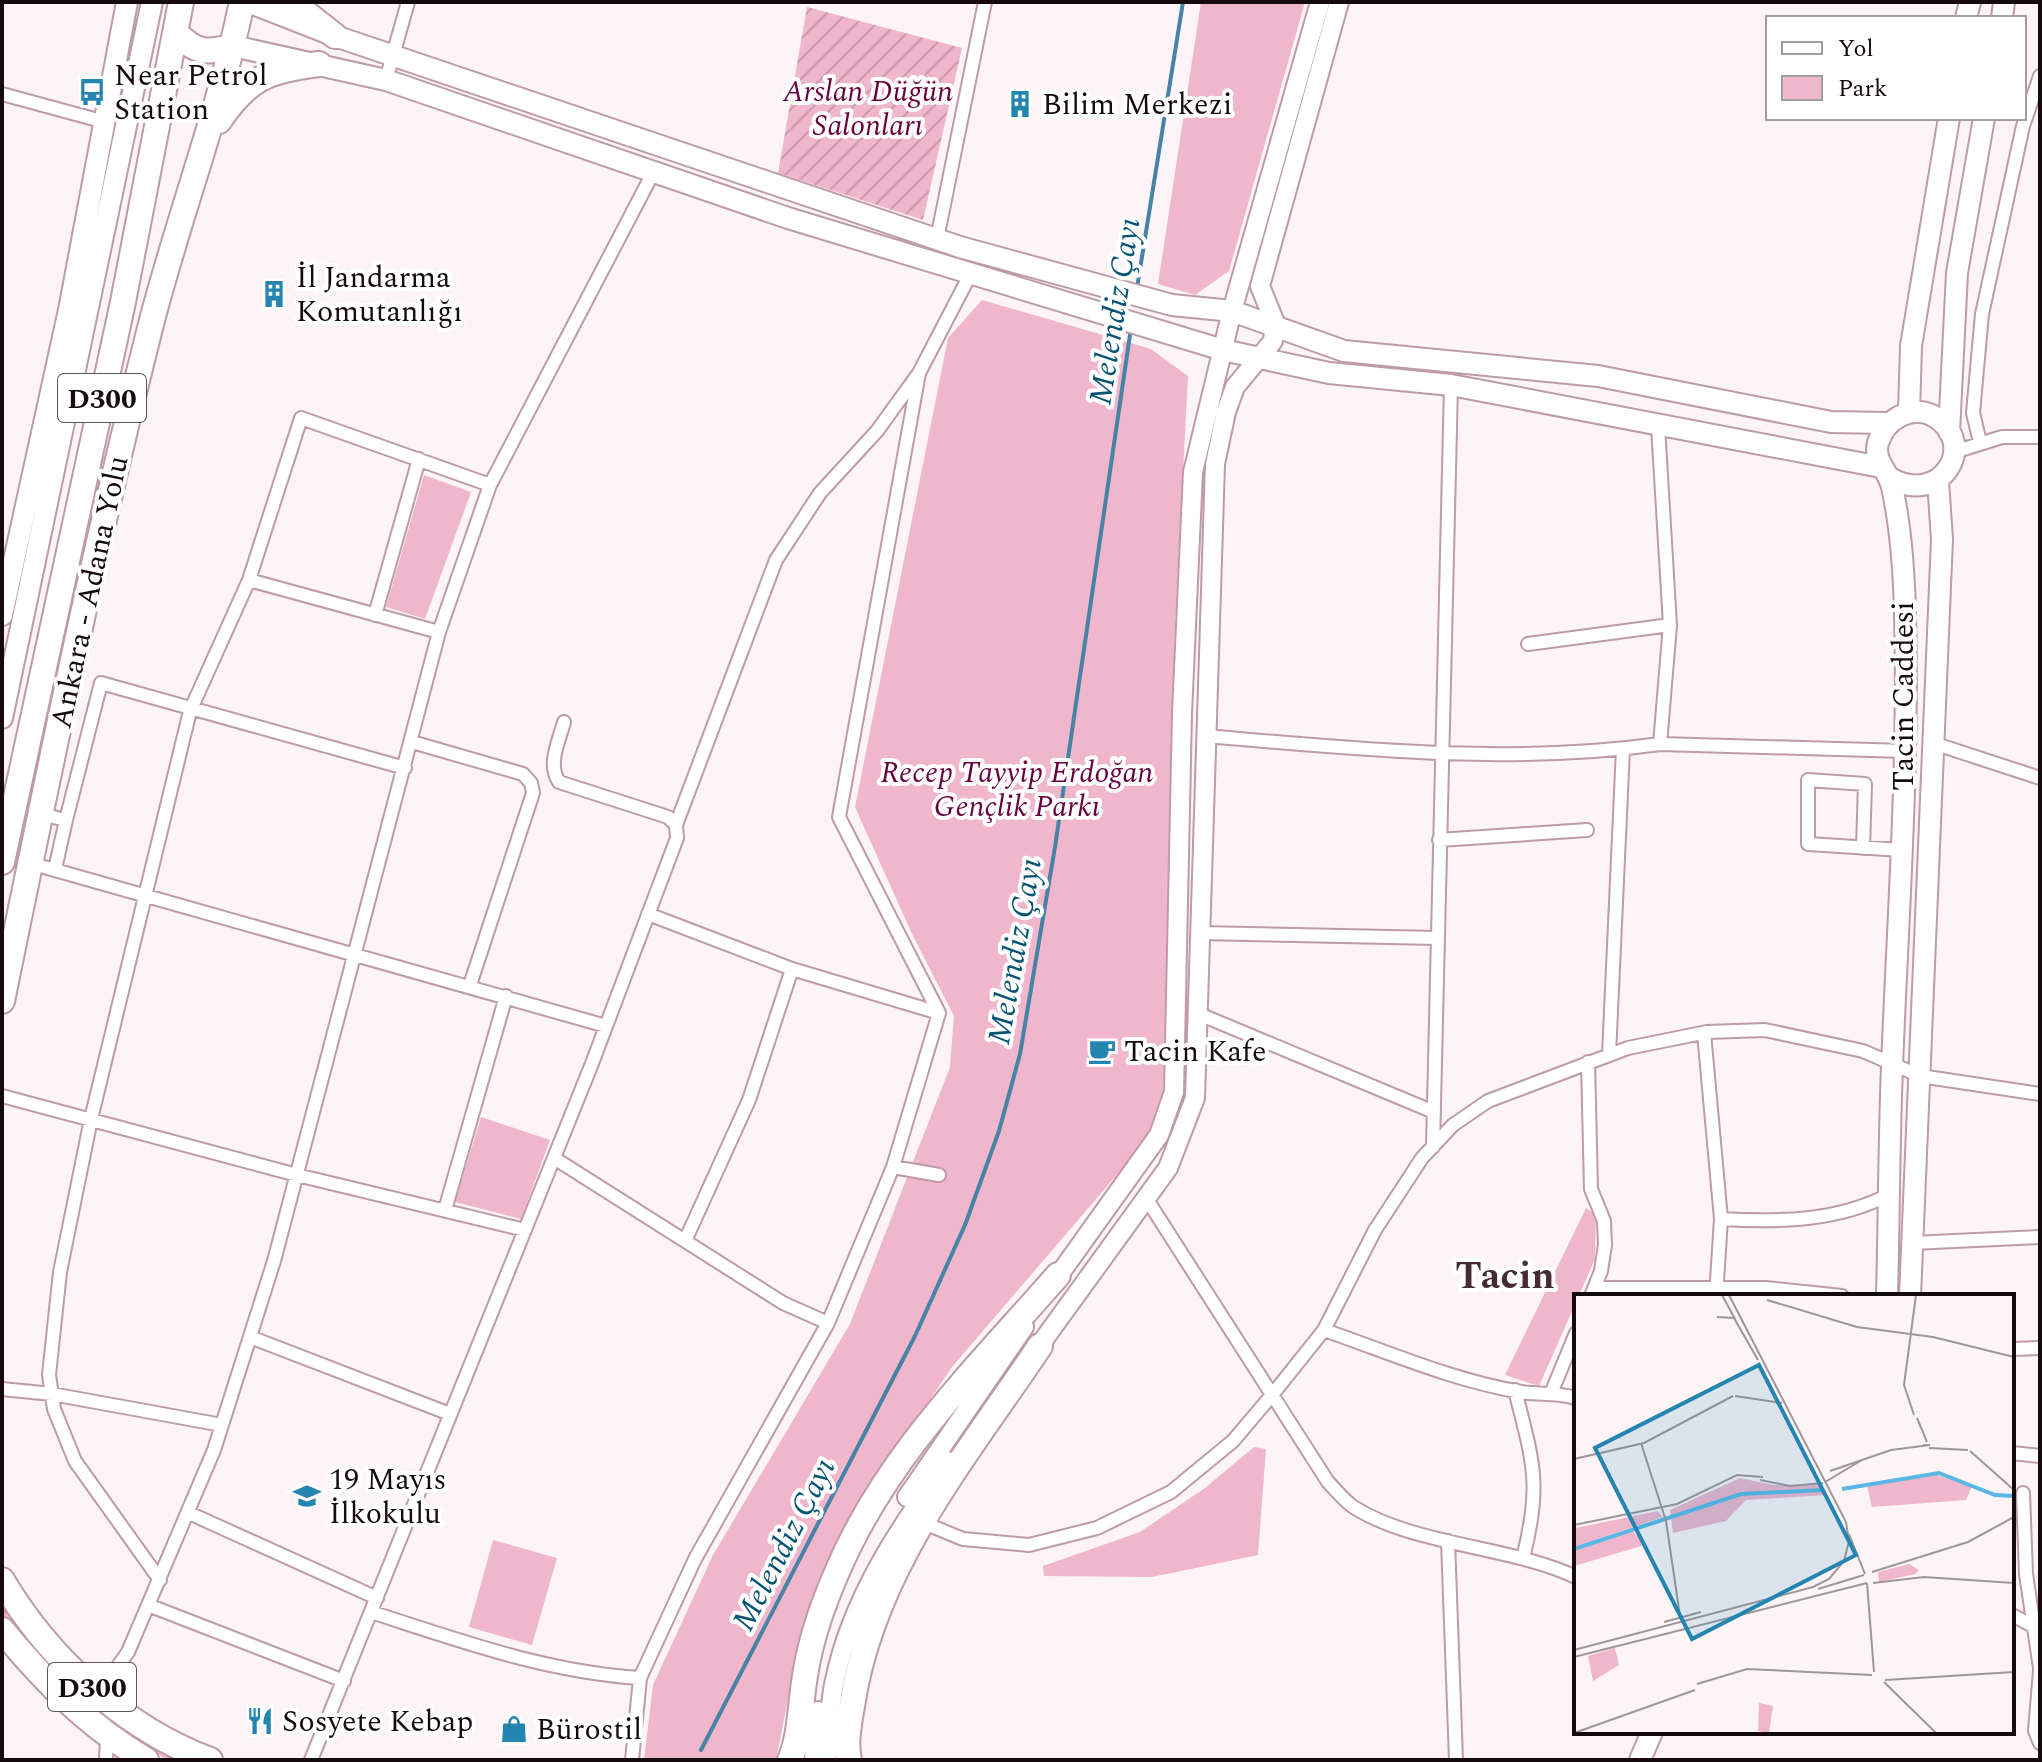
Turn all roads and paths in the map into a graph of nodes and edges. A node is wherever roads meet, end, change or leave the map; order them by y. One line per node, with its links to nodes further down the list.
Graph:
1 (127, 2): 23 (main road)
2 (152, 2): 52 (main road)
3 (181, 2): 11 (highway, Ankara - Adana Yolu / D300)
4 (242, 2): 13 (highway, Ankara - Adana Yolu / D300)
5 (248, 2): 12 (main road)
6 (292, 2): 12 (highway)
7 (408, 2): 14 (street)
8 (985, 2): 26 (street)
9 (1320, 2): 28 (main road)
10 (1339, 2): 29 (main road)
11 (176, 33): 13 (highway); 70 (highway, Ankara - Adana Yolu / D300)
12 (335, 36): 14 (main road)
13 (233, 46): 15 (main road); 24 (highway, Ankara - Adana Yolu / D300)
14 (393, 55): 17 (street); 26 (main road)
15 (319, 64): 17 (main road); 24 (highway)
16 (2040, 76): 19 (street)
17 (386, 80): 25 (main road)
18 (2, 94): 23 (street)
19 (2026, 117)
20 (1949, 120): 34 (main road)
21 (1984, 120): 37 (main road)
22 (2025, 120): 39 (street)
23 (105, 122): 46 (main road)
24 (208, 136): 63 (highway, Ankara - Adana Yolu / D300)
25 (654, 171): 27 (main road); 44 (street)
26 (937, 239): 28 (main road)
27 (970, 275): 30 (main road); 32 (street)
28 (1232, 311): 29 (main road); 30 (main road)
29 (1275, 323): 31 (main road); 35 (main road)
30 (1223, 350): 31 (main road); 107 (main road)
31 (1260, 359): 33 (main road); 54 (main road)
32 (919, 373): 65 (street); 82 (street)
33 (1451, 385): 36 (main road); 60 (street)
34 (1909, 412): 35 (main road); 37 (main road)
35 (1889, 423): 42 (main road, Tacin Caddesi)
36 (1658, 426): 42 (main road); 48 (street)
37 (1949, 432): 40 (main road)
38 (2040, 437): 39 (street)
39 (1980, 442): 40 (street)
40 (1954, 452): 43 (main road)
41 (419, 459): 44 (street); 45 (street); 47 (street)
42 (1886, 473): 43 (main road); 59 (main road, Tacin Caddesi)
43 (1938, 481): 56 (main road, Tacin Caddesi)
44 (490, 485): 49 (street)
45 (249, 580): 47 (street); 51 (street)
46 (2, 615)
47 (375, 615): 49 (street)
48 (1670, 625): 50 (street); 57 (street)
49 (439, 632): 55 (street)
50 (1528, 644)
51 (190, 711): 61 (street); 64 (street); 73 (street)
52 (2, 718)
53 (564, 722): 65 (street)
54 (1206, 736): 60 (street); 75 (main road)
55 (412, 742): 61 (street); 79 (street)
56 (1933, 743): 62 (street); 89 (main road, Tacin Caddesi)
57 (1660, 744): 58 (street); 59 (street)
58 (1623, 749): 60 (street); 86 (street)
59 (1905, 751): 69 (main road, Tacin Caddesi)
60 (1441, 756): 67 (street)
61 (405, 768): 77 (street)
62 (2040, 778)
63 (40, 814): 64 (street); 71 (highway, Ankara - Adana Yolu / D300)
64 (66, 820): 72 (street)
65 (676, 825): 74 (street)
66 (1587, 830): 67 (street)
67 (1439, 840): 76 (street)
68 (1863, 848): 68 (street); 69 (street)
69 (1902, 850): 88 (main road, Tacin Caddesi)
70 (2, 862)
71 (30, 863): 72 (street); 81 (highway, Ankara - Adana Yolu / D300)
72 (55, 869): 73 (street)
73 (143, 897): 77 (street); 93 (street)
74 (648, 914): 78 (street); 84 (street)
75 (1198, 933): 76 (street); 83 (main road)
76 (1437, 938): 92 (street)
77 (356, 954): 79 (street); 97 (street)
78 (792, 969): 82 (street); 105 (street)
79 (470, 985): 80 (street)
80 (506, 996): 84 (street); 101 (street)
81 (2, 1001)
82 (939, 1013): 96 (street)
83 (1199, 1014): 92 (street); 100 (main road)
84 (606, 1026): 95 (street)
85 (1704, 1033): 86 (street); 88 (street); 102 (street)
86 (1609, 1055): 87 (street)
87 (1588, 1062): 94 (street); 108 (street)
88 (1892, 1065): 89 (street); 99 (main road, Tacin Caddesi)
89 (1920, 1076): 90 (street); 106 (main road, Tacin Caddesi)
90 (2040, 1094)
91 (2, 1096): 93 (street)
92 (1434, 1112): 94 (street)
93 (91, 1119): 97 (street); 123 (street)
94 (1433, 1147): 114 (street)
95 (554, 1158): 103 (street); 105 (street)
96 (893, 1167): 98 (street); 113 (street)
97 (297, 1175): 101 (street); 115 (street)
98 (939, 1175)
99 (1890, 1194): 102 (street); 111 (main road, Tacin Caddesi)
100 (1146, 1198): 117 (main road); 124 (street)
101 (445, 1210): 103 (street)
102 (1721, 1219): 109 (street)
103 (525, 1230): 126 (street)
104 (2040, 1237): 106 (street)
105 (685, 1241): 113 (street)
106 (1912, 1243): 112 (main road, Tacin Caddesi)
107 (1058, 1275): 156 (highway); 157 (main road)
108 (1592, 1292): 109 (street)
109 (1716, 1292): 110 (street)
110 (1823, 1294)
111 (1887, 1294)
112 (1910, 1294)
113 (828, 1323): 146 (street)
114 (1324, 1330): 121 (street); 124 (street)
115 (250, 1337): 126 (street); 127 (street)
116 (1574, 1338): 122 (street)
117 (1040, 1346): 133 (highway); 158 (main road)
118 (2040, 1348): 119 (street)
119 (2014, 1349)
120 (2, 1389): 123 (street)
121 (1515, 1390): 122 (street); 135 (street)
122 (1552, 1391): 125 (street)
123 (52, 1394): 127 (street); 138 (street)
124 (1272, 1395): 133 (street); 134 (street)
125 (1574, 1397)
126 (450, 1414): 139 (street)
127 (222, 1425): 132 (street)
128 (2014, 1447): 130 (street)
129 (2014, 1453): 130 (street)
130 (2035, 1456)
131 (2023, 1493): 143 (street)
132 (189, 1513): 138 (street); 139 (street)
133 (924, 1523): 159 (highway)
134 (1448, 1541): 135 (street); 160 (street)
135 (1523, 1558): 136 (street)
136 (1574, 1576)
137 (2, 1580): 148 (highway, D300)
138 (160, 1580): 140 (street)
139 (377, 1598): 141 (street)
140 (148, 1605): 147 (street); 148 (street)
141 (371, 1612): 146 (street); 147 (street)
142 (2014, 1616): 143 (street)
143 (2031, 1625): 145 (street)
144 (2, 1630): 151 (highway, D300)
145 (2040, 1669): 150 (street)
146 (640, 1678): 155 (street)
147 (344, 1681): 154 (street)
148 (99, 1693): 153 (highway, D300)
149 (1651, 1734): 161 (main road); 162 (main road)
150 (2040, 1743)
151 (106, 1748): 152 (highway, D300)
152 (146, 1760)
153 (210, 1760)
154 (311, 1760)
155 (632, 1760)
156 (790, 1760)
157 (814, 1760)
158 (827, 1760)
159 (849, 1760)
160 (1456, 1760)
161 (1640, 1760)
162 (1654, 1760)

